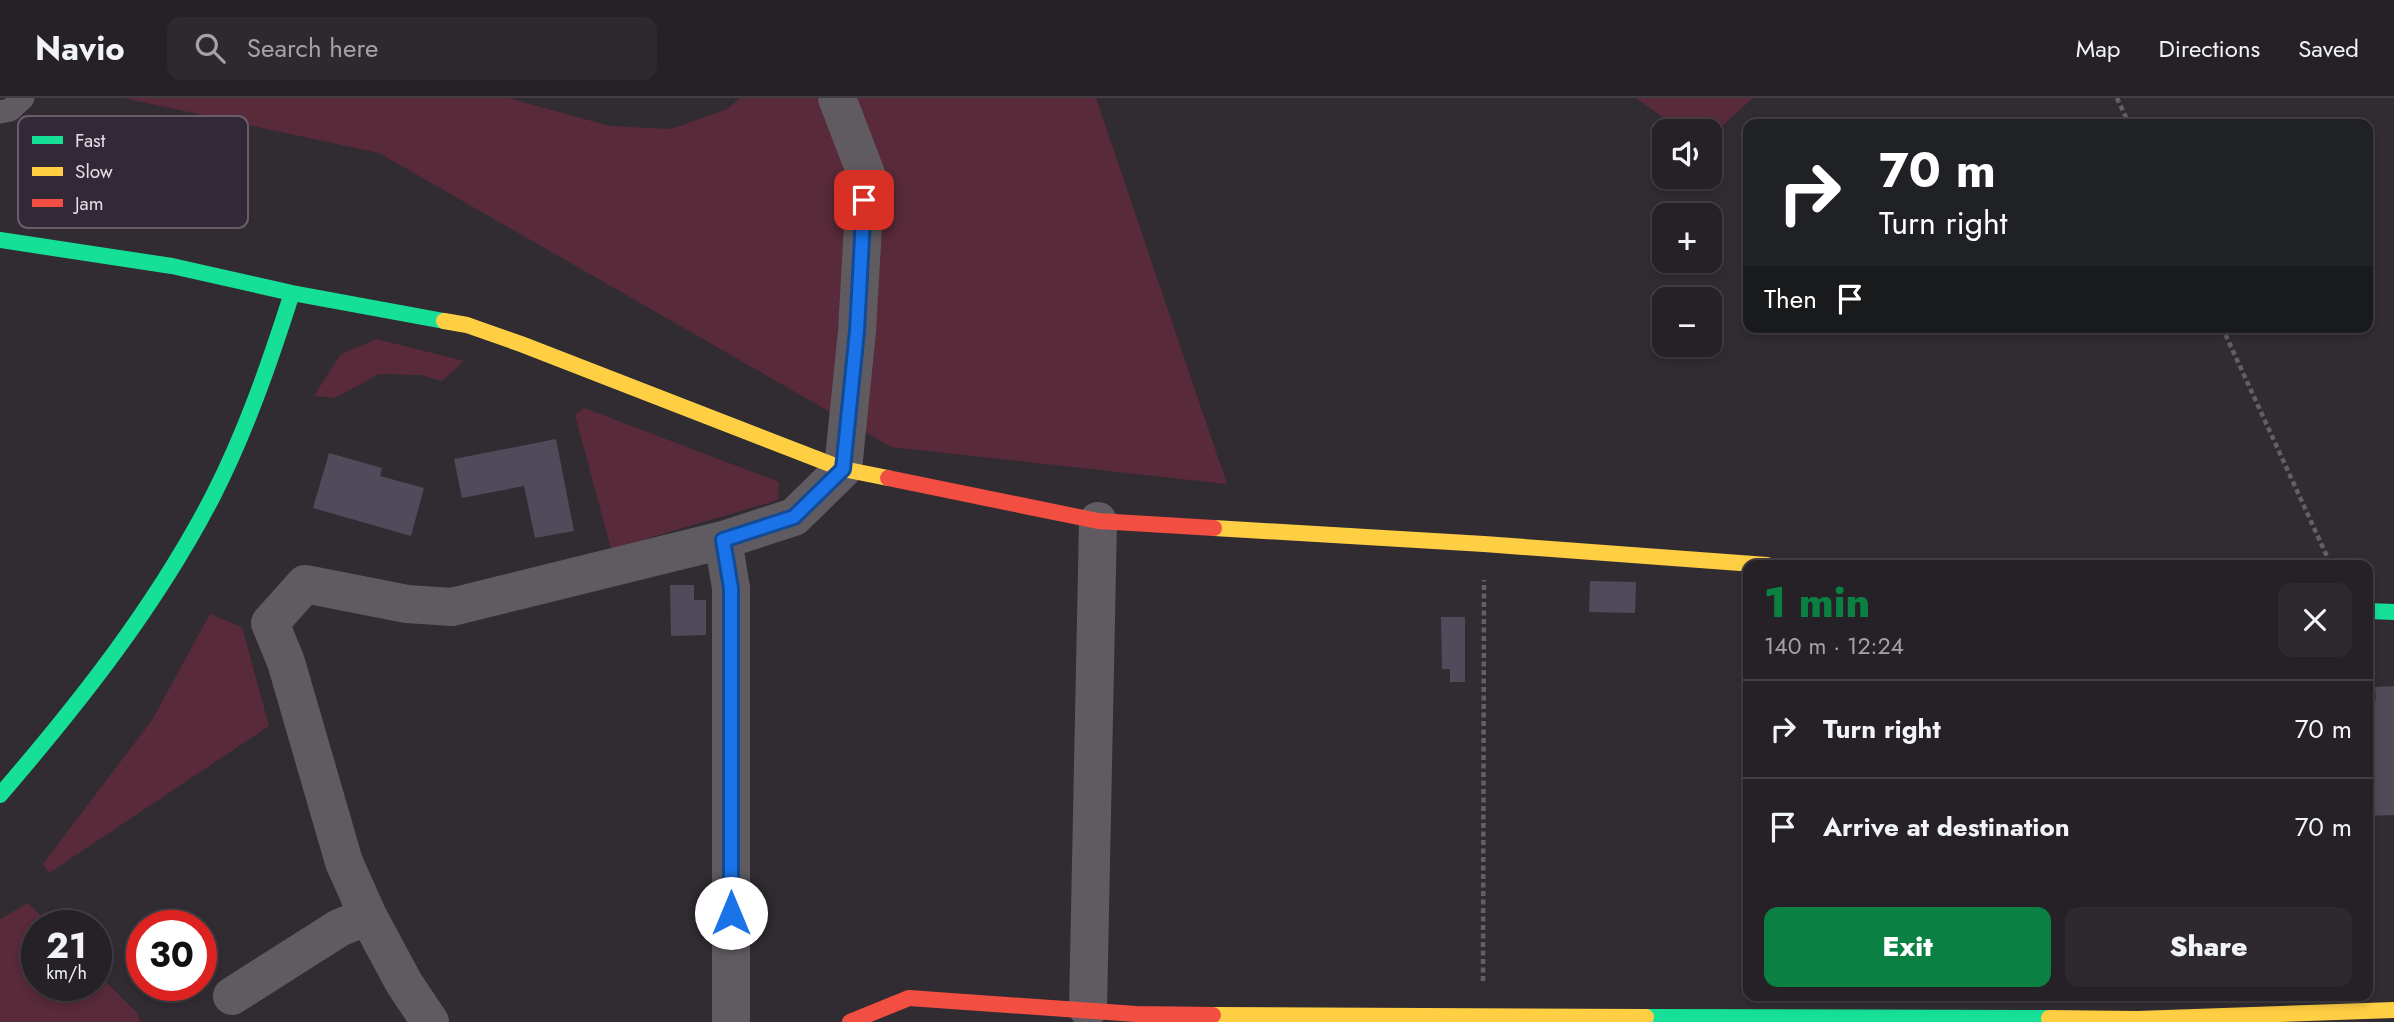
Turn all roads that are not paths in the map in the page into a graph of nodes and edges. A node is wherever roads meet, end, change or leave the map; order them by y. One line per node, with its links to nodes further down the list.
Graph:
1 (23, 98): 3 (lane)
2 (837, 98): 6 (street)
3 (0, 112)
4 (0, 240): 5 (street)
5 (292, 293): 6 (street); 10 (street)
6 (843, 469): 7 (street); 8 (street)
7 (1098, 522): 9 (street); 14 (street)
8 (723, 540): 11 (street); 19 (street)
9 (1743, 563)
10 (0, 795)
11 (368, 916): 12 (street); 18 (street)
12 (232, 996)
13 (2327, 1005): 16 (street); 17 (street)
14 (1088, 1009): 15 (street); 17 (street)
15 (911, 1010): 20 (street)
16 (2394, 1010)
17 (2137, 1020)
18 (430, 1022)
19 (731, 1022)
20 (850, 1022)

